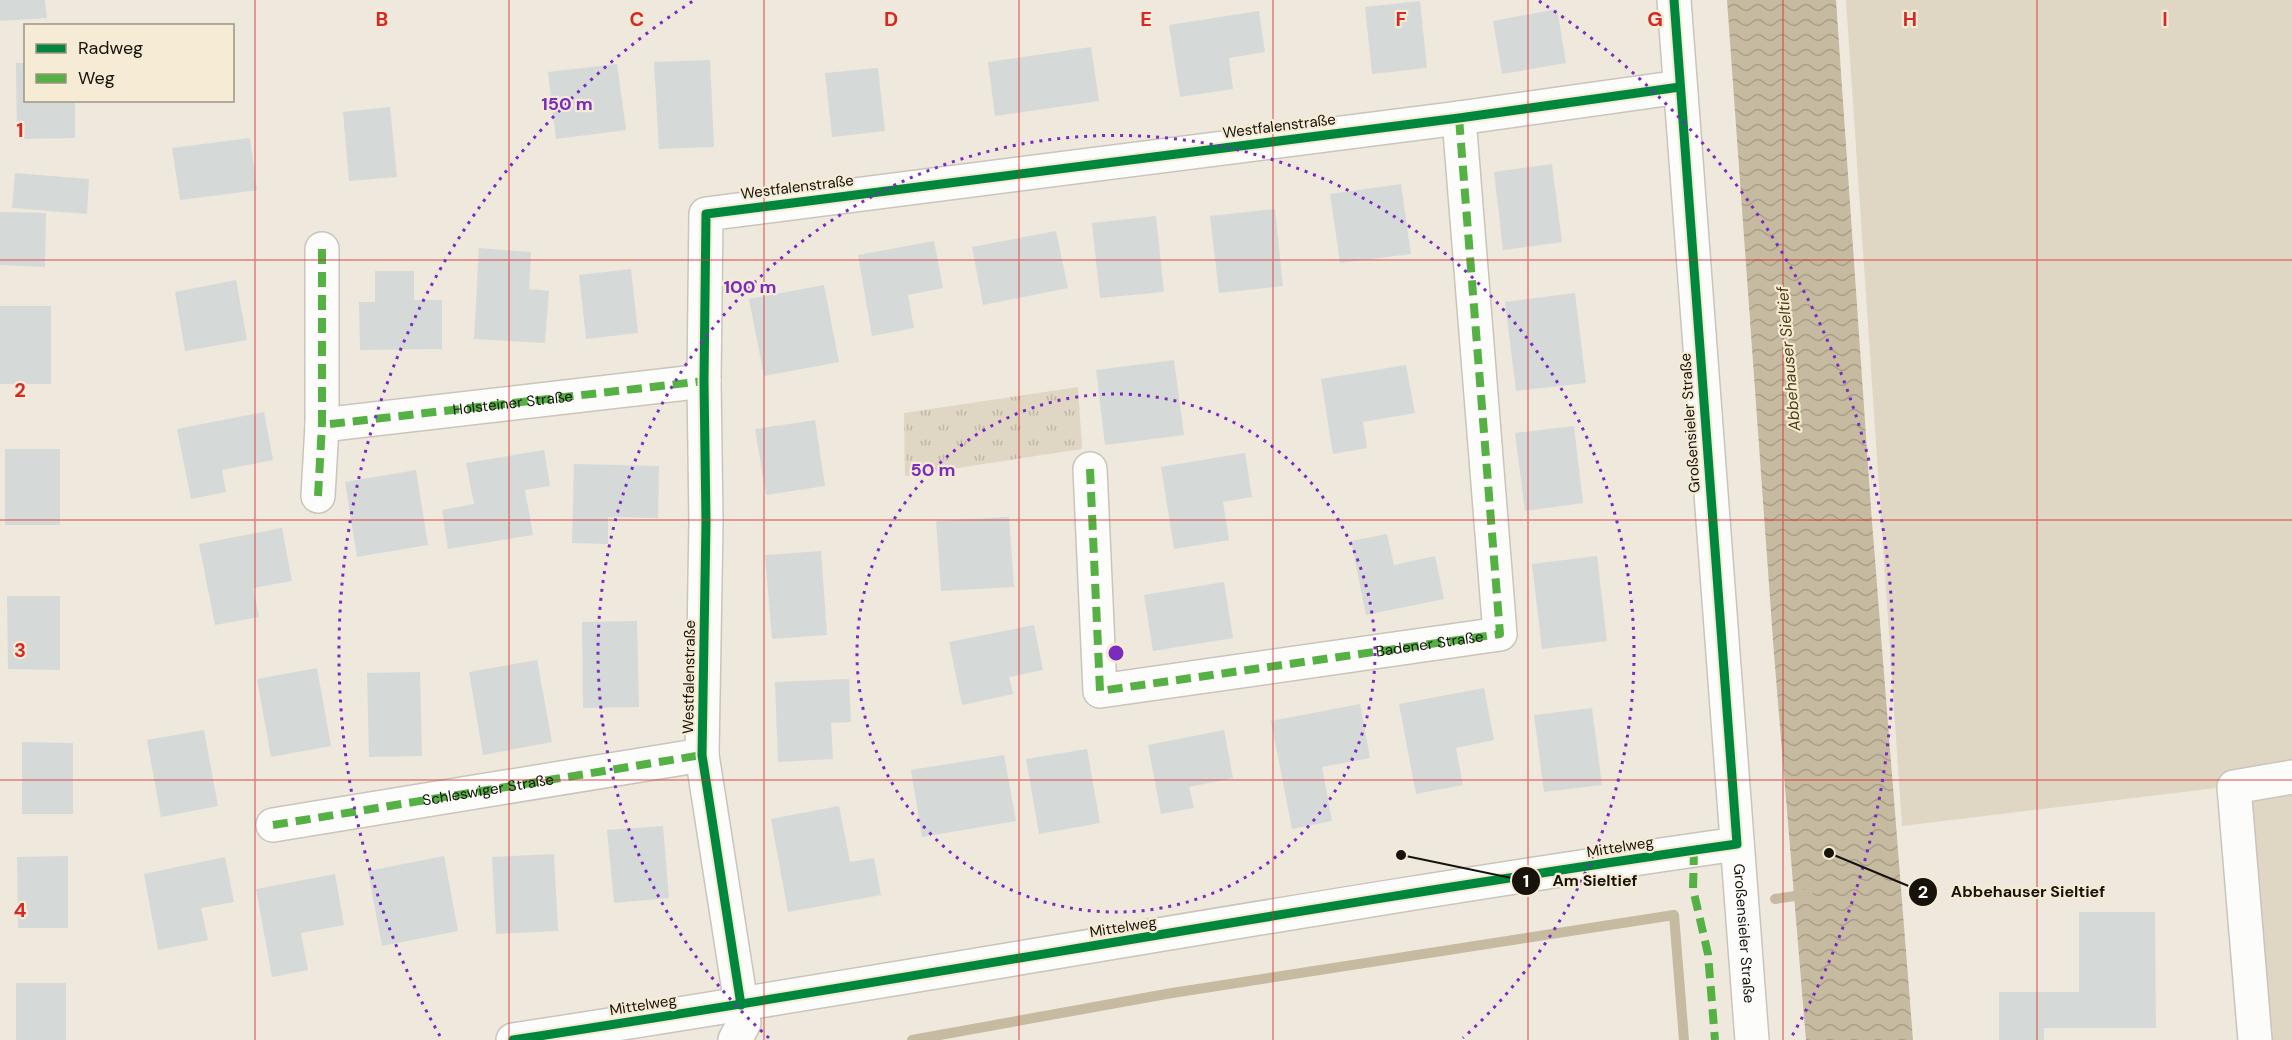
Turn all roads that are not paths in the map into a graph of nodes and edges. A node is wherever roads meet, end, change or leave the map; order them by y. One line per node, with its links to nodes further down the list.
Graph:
1 (1674, 0): 2 (street, Großensieler Straße)
2 (1680, 87): 3 (street, Westfalenstraße); 12 (street, Großensieler Straße)
3 (1459, 118): 5 (street, Westfalenstraße); 7 (street, Badener Straße)
4 (322, 249): 6 (street)
5 (704, 381): 6 (street, Holsteiner Straße); 9 (street, Westfalenstraße)
6 (322, 425): 8 (street)
7 (1090, 469)
8 (318, 496)
9 (702, 755): 11 (street, Schleswiger Straße); 13 (street, Westfalenstraße)
10 (2292, 777): 17 (street)
11 (273, 825)
12 (1737, 844): 13 (street, Mittelweg); 16 (street, Großensieler Straße)
13 (741, 1005): 14 (street, Mittelweg); 15 (street, Westfalenstraße)
14 (527, 1039)
15 (735, 1040)
16 (1752, 1040)
17 (2255, 1040)

